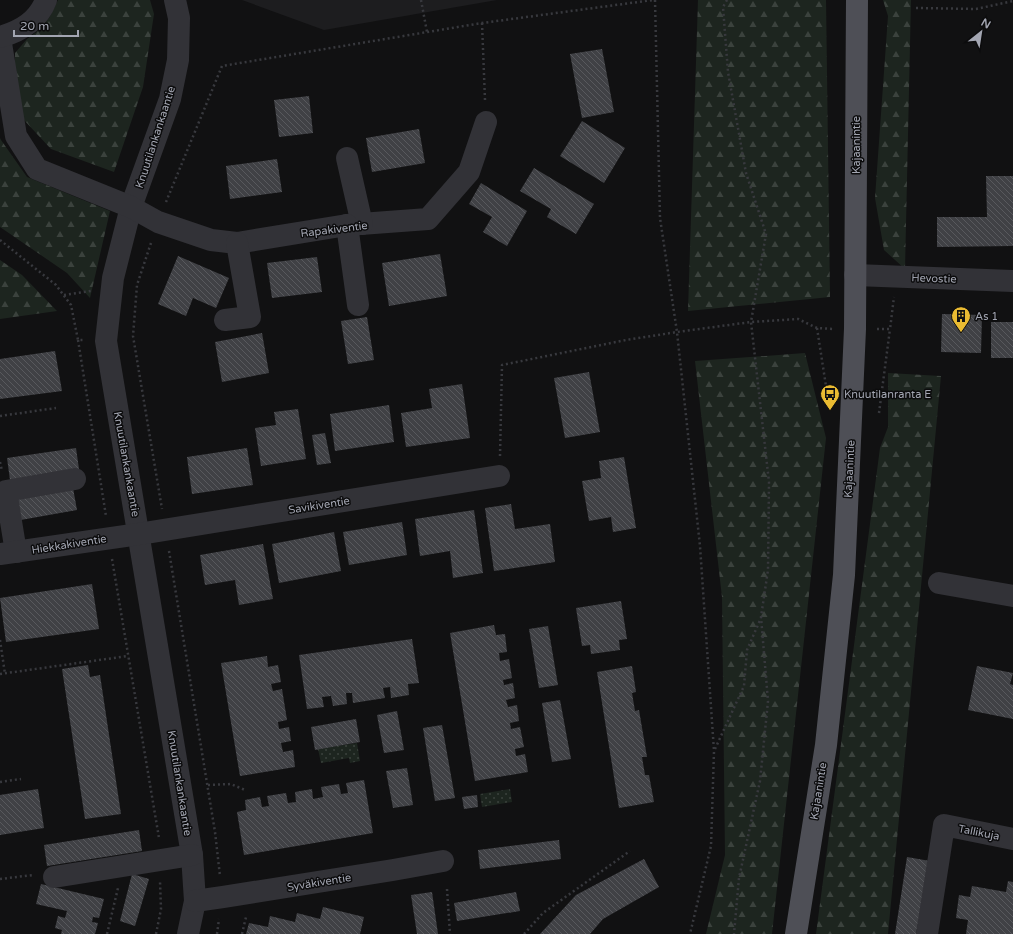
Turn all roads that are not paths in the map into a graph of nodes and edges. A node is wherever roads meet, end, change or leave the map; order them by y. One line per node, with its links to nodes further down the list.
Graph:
1 (46, 0): 4 (street)
2 (175, 0): 7 (street, Knuutilankankaantie)
3 (857, 0): 10 (main road, Kajaanintie)
4 (0, 37): 7 (street, Rapakiventie)
5 (486, 122): 8 (street, Rapakiventie)
6 (347, 158): 8 (street)
7 (132, 207): 9 (street, Rapakiventie); 16 (street, Knuutilankankaantie)
8 (354, 225): 9 (street, Rapakiventie); 12 (street)
9 (237, 243): 13 (street)
10 (855, 274): 11 (street, Hevostie); 26 (main road, Kajaanintie)
11 (1013, 281)
12 (358, 305)
13 (225, 320)
14 (499, 476): 16 (street, Savikiventie)
15 (75, 479): 17 (street)
16 (139, 534): 17 (street, Hiekkakiventie); 21 (street, Knuutilankankaantie)
17 (8, 553)
18 (939, 583): 19 (street)
19 (1013, 596)
20 (1013, 839): 27 (street, Tallikuja)
21 (192, 855): 23 (street); 24 (street, Knuutilankankaantie)
22 (443, 860): 24 (street, Syväkiventie)
23 (54, 877)
24 (195, 901): 25 (street, Knuutilankankaantie)
25 (188, 934)
26 (796, 934)
27 (927, 934)

